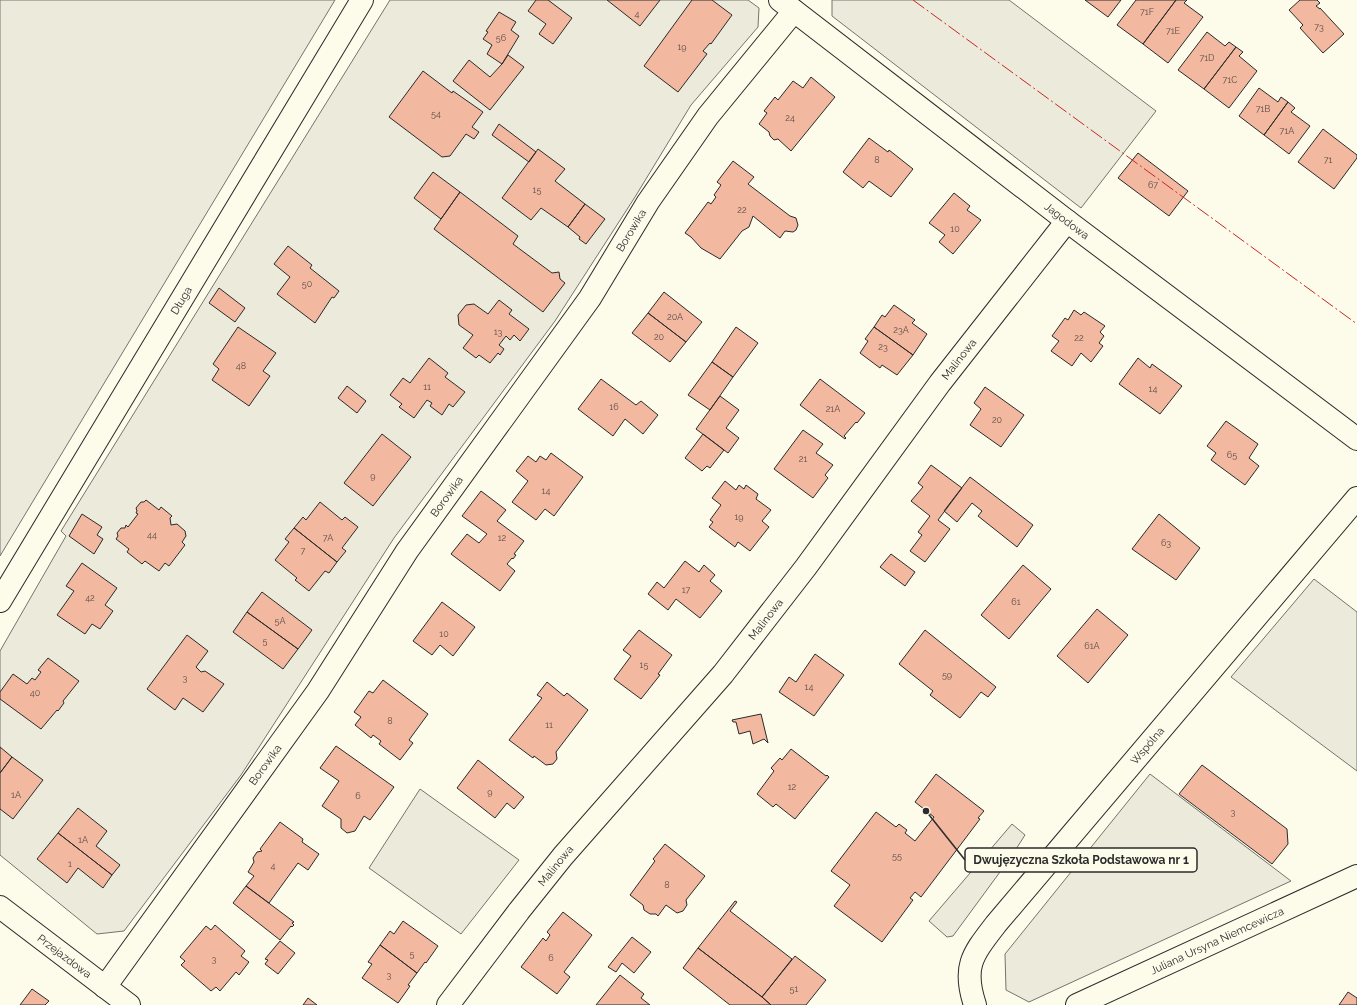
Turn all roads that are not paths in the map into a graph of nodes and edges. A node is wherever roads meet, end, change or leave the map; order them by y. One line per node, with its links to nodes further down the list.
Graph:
1 (362, 0): 6 (street, Długa)
2 (787, 5): 3 (street, Jagodowa); 9 (street, Borowika)
3 (1067, 221): 4 (street, Jagodowa); 11 (street, Malinowa)
4 (1357, 439)
5 (1357, 498): 12 (street, Wspólna)
6 (0, 601)
7 (1357, 876): 13 (street, Juliana Ursyna Niemcewicza)
8 (0, 907): 9 (street, Przejazdowa)
9 (105, 987): 10 (street, Przejazdowa)
10 (129, 1005)
11 (448, 1005)
12 (975, 1005)
13 (1077, 1005)

